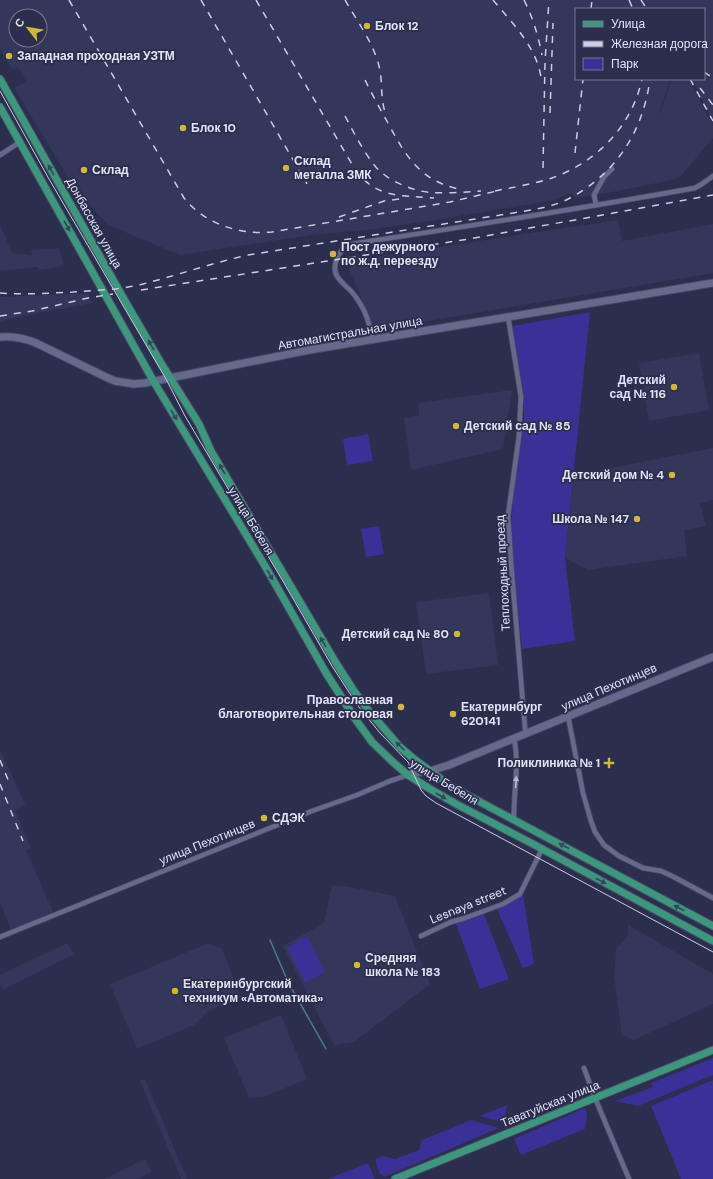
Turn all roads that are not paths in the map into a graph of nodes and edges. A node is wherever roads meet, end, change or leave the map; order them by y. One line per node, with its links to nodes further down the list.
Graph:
1 (0, 78): 12 (main road, Донбасская улица, one-way to 1)
2 (0, 106): 3 (main road, Донбасская улица)
3 (20, 142): 4 (street); 13 (main road, Донбасская улица, one-way to 13)
4 (0, 155)
5 (612, 169): 7 (street)
6 (713, 176): 7 (street)
7 (596, 204): 11 (street)
8 (713, 283): 9 (main road, Автомагистральная улица)
9 (508, 316): 11 (main road, Автомагистральная улица); 16 (street, Теплоходный проезд)
10 (0, 337): 13 (main road, Автомагистральная улица)
11 (373, 340): 12 (main road, Автомагистральная улица)
12 (171, 378): 13 (main road, Автомагистральная улица); 18 (main road, улица Бебеля, one-way to 12)
13 (154, 382): 19 (main road, улица Бебеля, one-way to 19)
14 (713, 656): 15 (main road, улица Пехотинцев)
15 (568, 716): 16 (main road, улица Пехотинцев); 22 (street)
16 (526, 733): 17 (main road, улица Пехотинцев)
17 (514, 739): 18 (main road, улица Пехотинцев); 20 (street, one-way to 17)
18 (430, 771): 19 (main road, улица Пехотинцев); 20 (main road, улица Бебеля)
19 (408, 775): 21 (main road, улица Бебеля, one-way to 21); 25 (street, улица Пехотинцев)
20 (514, 820): 23 (main road, улица Бебеля, one-way to 20)
21 (542, 849): 24 (street, Lesnaya street); 26 (main road, улица Бебеля, one-way to 26)
22 (713, 898)
23 (713, 926)
24 (421, 936)
25 (0, 937)
26 (713, 941)
27 (713, 1050): 29 (main road, Таватуйская улица)
28 (584, 1068): 29 (street)
29 (595, 1098): 30 (main road, Таватуйская улица); 31 (street)
30 (395, 1179)
31 (629, 1179)

